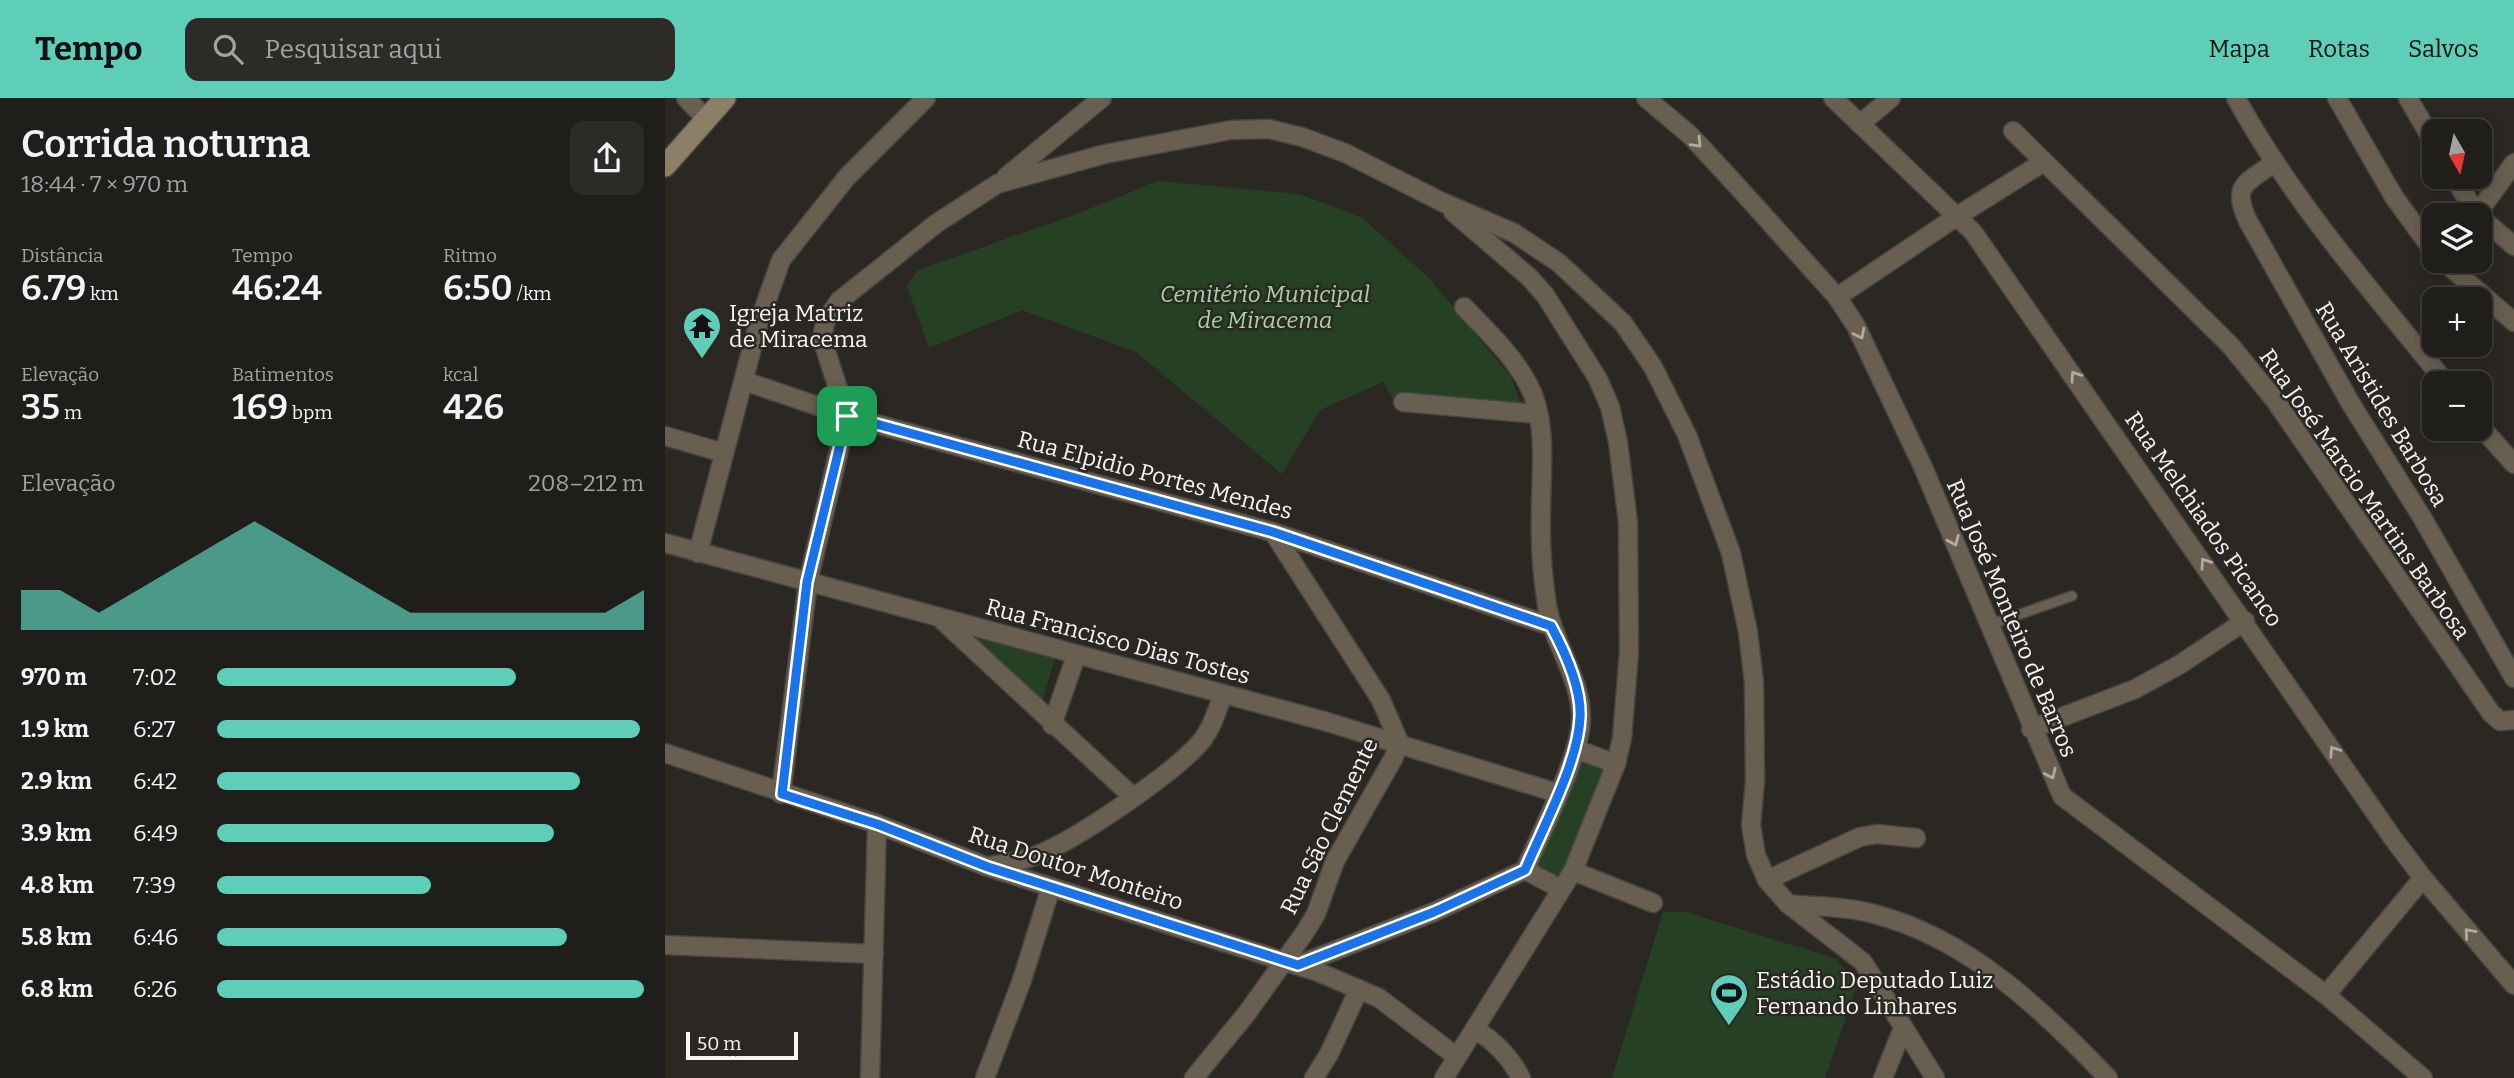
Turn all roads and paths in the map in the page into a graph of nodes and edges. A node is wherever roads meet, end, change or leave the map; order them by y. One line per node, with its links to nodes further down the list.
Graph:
1 (686, 98): 11 (street)
2 (725, 98): 11 (street)
3 (926, 98): 31 (street)
4 (1102, 98): 19 (street)
5 (1646, 98): 27 (street, Rua José Monteiro de Barros, one-way to 27)
6 (1833, 98): 13 (street, Rua Melchiados Picanco)
7 (1891, 98): 13 (street)
8 (2236, 98): 16 (street)
9 (2337, 98): 24 (street)
10 (2408, 98): 12 (street)
11 (707, 120): 18 (street)
12 (2422, 123)
13 (1860, 124): 22 (street, Rua Melchiados Picanco)
14 (2013, 131): 15 (street, Rua José Marcio Martins Barbosa)
15 (2042, 163): 22 (street); 51 (street, Rua José Marcio Martins Barbosa)
16 (2274, 163): 30 (street); 49 (street, Rua Aristides Barbosa)
17 (2514, 163): 21 (street)
18 (665, 166)
19 (997, 184): 20 (street); 34 (street)
20 (1442, 202): 57 (street); 67 (street)
21 (2486, 203)
22 (1958, 215): 27 (street); 45 (street, Rua Melchiados Picanco, one-way to 22)
23 (2492, 227): 25 (street)
24 (2422, 235)
25 (2514, 246)
26 (2457, 273): 29 (street)
27 (1837, 297): 46 (street, Rua José Monteiro de Barros, one-way to 46)
28 (1464, 307): 33 (street)
29 (2514, 322)
30 (2437, 371)
31 (744, 381): 34 (street, Rua Elpidio Portes Mendes); 37 (street)
32 (1403, 402): 33 (street)
33 (1537, 414): 47 (street)
34 (847, 416): 39 (street, Rua Elpidio Portes Mendes); 42 (street)
35 (665, 436): 37 (street)
36 (2492, 439): 38 (street)
37 (724, 453): 41 (street)
38 (2514, 464)
39 (1273, 532): 47 (street, Rua Elpidio Portes Mendes); 54 (street, Rua São Clemente)
40 (665, 543): 41 (street, Rua Francisco Dias Tostes)
41 (698, 553): 42 (street, Rua Francisco Dias Tostes)
42 (807, 582): 44 (street, Rua Francisco Dias Tostes); 59 (street)
43 (2072, 596): 46 (lane)
44 (941, 619): 48 (street, Rua Francisco Dias Tostes); 52 (street)
45 (2245, 621): 53 (street); 66 (street, Rua Melchiados Picanco, one-way to 45)
46 (1989, 625): 53 (street, Rua José Monteiro de Barros)
47 (1551, 626): 55 (street)
48 (1076, 656): 50 (street, Rua Francisco Dias Tostes); 52 (street)
49 (2514, 678)
50 (1223, 695): 54 (street, Rua Francisco Dias Tostes); 60 (street)
51 (2514, 720)
52 (1052, 725): 60 (street)
53 (2031, 729): 77 (street, Rua José Monteiro de Barros, one-way to 77)
54 (1399, 742): 58 (street, Rua Francisco Dias Tostes); 74 (street, Rua São Clemente)
55 (1576, 748): 57 (street); 58 (street)
56 (665, 753): 59 (street, Rua Doutor Monteiro)
57 (1616, 764): 65 (street)
58 (1557, 793): 64 (street)
59 (782, 794): 61 (street, Rua Doutor Monteiro)
60 (1132, 796): 63 (street)
61 (877, 824): 63 (street, Rua Doutor Monteiro); 73 (street)
62 (1916, 838): 67 (street)
63 (988, 867): 68 (street, Rua Doutor Monteiro)
64 (1525, 870): 69 (street); 74 (street)
65 (1573, 871): 69 (street); 70 (street)
66 (2423, 878): 75 (street, Rua Melchiados Picanco, one-way to 66); 77 (street)
67 (1767, 880): 71 (street)
68 (1051, 887): 74 (street, Rua Doutor Monteiro); 82 (street)
69 (1561, 889): 79 (street)
70 (1653, 903)
71 (1788, 904): 78 (street); 89 (street)
72 (665, 945): 73 (street)
73 (874, 954): 81 (street)
74 (1291, 962): 76 (street, Rua Doutor Monteiro); 83 (street, Rua São Clemente)
75 (2514, 985)
76 (1359, 989): 80 (street, Rua Doutor Monteiro); 84 (street)
77 (2326, 995): 90 (street, Rua José Monteiro de Barros)
78 (1903, 1028): 87 (street); 88 (street)
79 (1476, 1031): 80 (street); 86 (street)
80 (1457, 1057): 85 (street)
81 (870, 1078)
82 (985, 1078)
83 (1194, 1078)
84 (1314, 1078)
85 (1444, 1078)
86 (1521, 1078)
87 (1883, 1078)
88 (1935, 1078)
89 (2108, 1078)
90 (2423, 1078)

